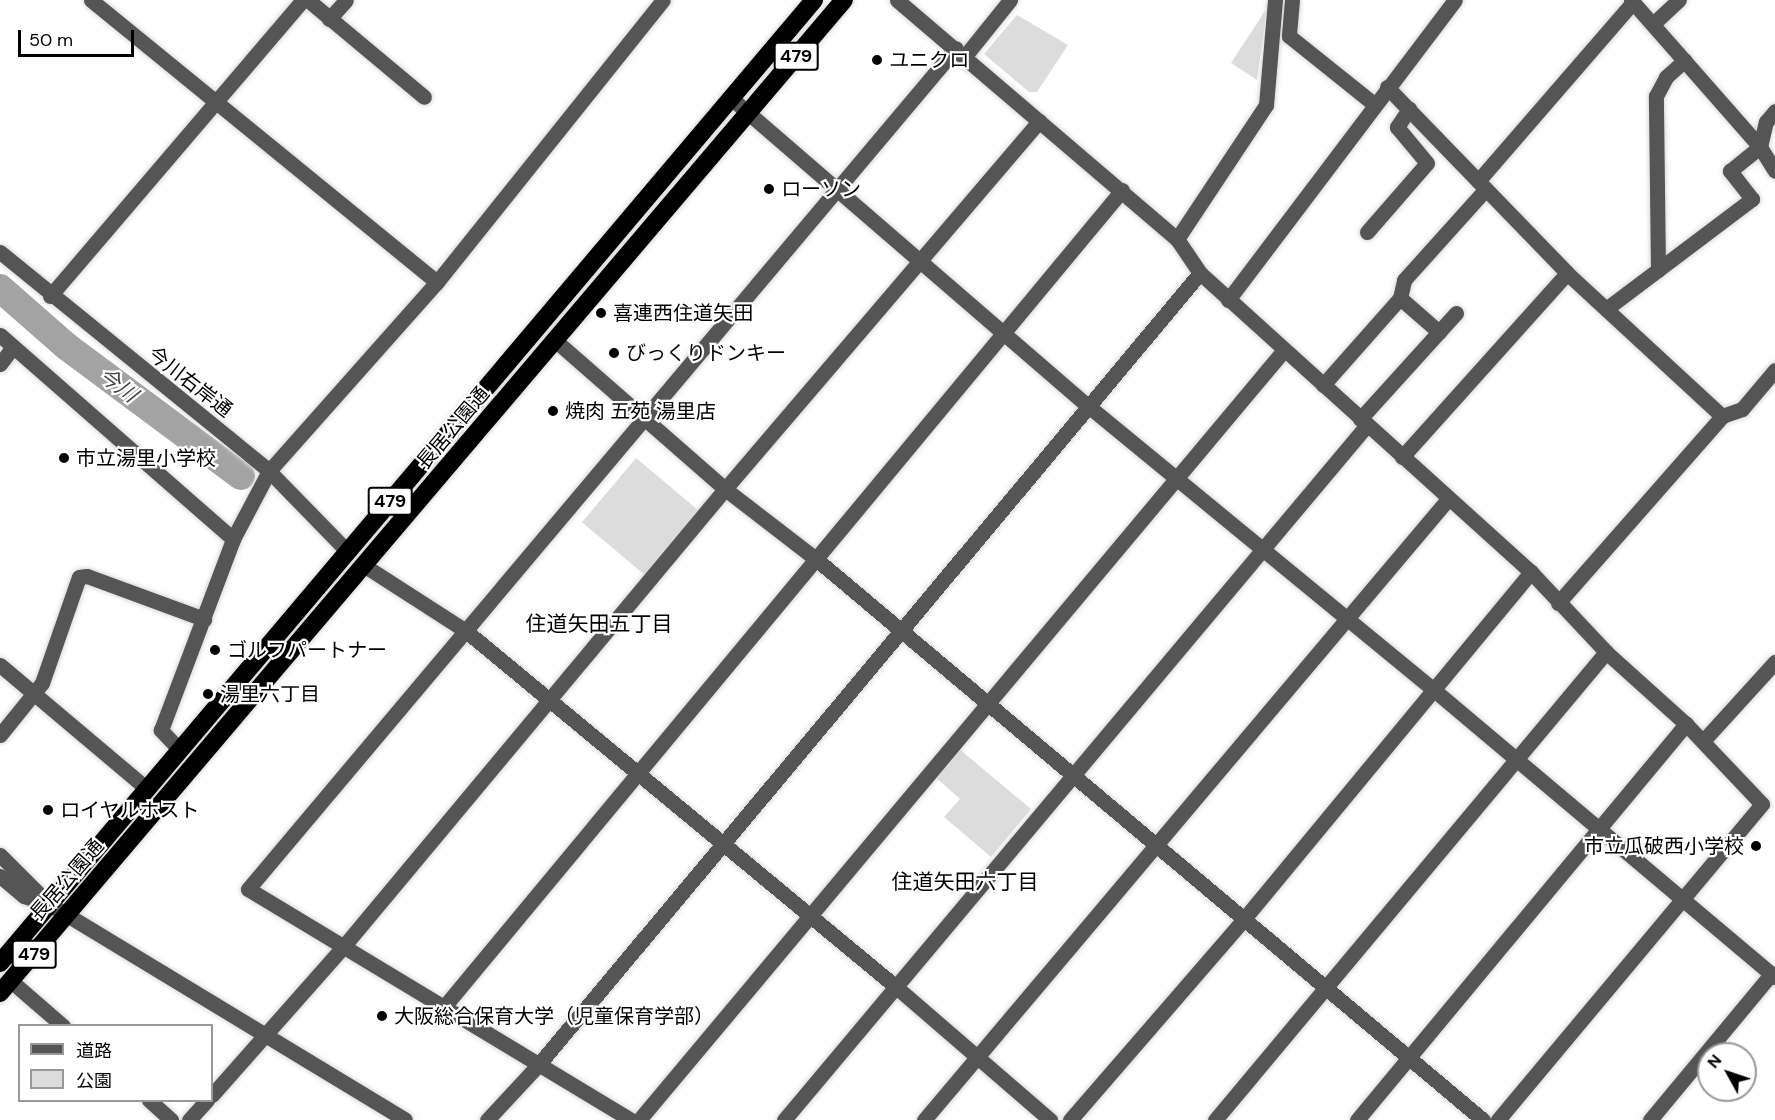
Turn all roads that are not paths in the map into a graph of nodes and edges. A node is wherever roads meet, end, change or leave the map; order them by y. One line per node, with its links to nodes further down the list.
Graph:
1 (91, 0): 22 (street)
2 (303, 0): 22 (street)
3 (308, 0): 15 (street)
4 (346, 0): 15 (street)
5 (814, 0): 21 (highway, 長居公園通 / 479)
6 (844, 0): 26 (highway, 長居公園通 / 479)
7 (897, 0): 17 (street)
8 (1010, 0): 17 (street)
9 (1275, 0): 34 (street)
10 (1292, 0): 23 (street)
11 (1455, 0): 19 (street)
12 (1679, 0): 16 (street)
13 (660, 1): 40 (street)
14 (1632, 1): 16 (street); 30 (street)
15 (329, 19): 20 (street)
16 (1654, 23): 18 (street)
17 (960, 52): 27 (street); 31 (street)
18 (1685, 60): 28 (street); 37 (street)
19 (1387, 87): 23 (street); 24 (street)
20 (424, 97)
21 (731, 98): 26 (street); 66 (highway, 長居公園通 / 479)
22 (214, 101): 40 (street); 41 (street)
23 (1374, 104): 43 (street)
24 (1409, 109): 30 (street); 33 (street)
25 (1775, 111): 28 (street)
26 (748, 113): 31 (street); 49 (highway, 長居公園通 / 479)
27 (1039, 121): 32 (street); 36 (street)
28 (1760, 147): 29 (street); 37 (street)
29 (1775, 171)
30 (1482, 185): 39 (street); 42 (street)
31 (837, 190): 36 (street); 56 (street)
32 (1122, 190): 34 (street); 47 (street)
33 (1367, 232)
34 (1177, 239): 38 (street)
35 (0, 252): 41 (street, 今川右岸通)
36 (921, 262): 47 (street); 62 (street)
37 (1658, 270): 44 (street)
38 (1200, 273): 43 (street); 55 (street)
39 (1568, 273): 44 (street); 59 (street)
40 (437, 282): 60 (street)
41 (50, 296): 60 (street, 今川右岸通)
42 (1400, 298): 46 (street); 54 (street)
43 (1228, 300): 51 (street)
44 (1606, 309): 57 (street)
45 (1456, 314): 46 (street)
46 (1439, 332): 58 (street)
47 (1004, 333): 55 (street); 67 (street)
48 (0, 335): 50 (street)
49 (556, 341): 56 (street); 68 (highway, 長居公園通 / 479)
50 (14, 347): 52 (street); 64 (street)
51 (1284, 350): 54 (street); 61 (street)
52 (0, 364)
53 (1775, 370): 57 (street)
54 (1323, 385): 58 (street)
55 (1089, 407): 61 (street); 74 (street)
56 (644, 416): 62 (street); 73 (street)
57 (1722, 416): 70 (street)
58 (1363, 422): 59 (street); 65 (street)
59 (1402, 457): 63 (street)
60 (269, 471): 64 (street); 66 (street, 今川右岸通)
61 (1178, 478): 65 (street); 81 (street)
62 (725, 489): 67 (street); 80 (street)
63 (1448, 500): 69 (street); 71 (street)
64 (233, 539): 72 (street)
65 (1263, 549): 71 (street); 88 (street)
66 (348, 552): 85 (highway, 長居公園通 / 479)
67 (816, 559): 74 (street); 87 (street)
68 (365, 566): 73 (street); 97 (highway, 長居公園通 / 479)
69 (1531, 572): 70 (street); 78 (street)
70 (1558, 603): 75 (street)
71 (1348, 618): 78 (street); 92 (street)
72 (204, 619): 79 (street); 85 (street)
73 (466, 631): 80 (street); 100 (street)
74 (901, 631): 81 (street); 91 (street)
75 (1606, 652): 82 (street); 86 (street)
76 (1775, 662): 84 (street)
77 (0, 665): 79 (street)
78 (1434, 690): 86 (street); 99 (street)
79 (33, 693): 83 (street); 89 (street)
80 (548, 700): 87 (street); 100 (street)
81 (987, 702): 88 (street); 98 (street)
82 (1686, 724): 84 (street); 90 (street)
83 (0, 735)
84 (1703, 741): 95 (street)
85 (180, 750): 89 (highway, 長居公園通 / 479)
86 (1517, 759): 90 (street); 105 (street)
87 (636, 772): 91 (street); 106 (street)
88 (1072, 775): 92 (street); 103 (street)
89 (147, 789): 96 (highway, 長居公園通 / 479)
90 (1600, 830): 95 (street); 110 (street)
91 (723, 844): 98 (street); 111 (street)
92 (1157, 845): 99 (street); 109 (street)
93 (0, 855): 96 (street)
94 (0, 876): 96 (street)
95 (1683, 901): 102 (street); 128 (street)
96 (49, 904): 97 (street); 101 (highway, 長居公園通 / 479)
97 (67, 916): 104 (highway, 長居公園通 / 479); 108 (street)
98 (810, 916): 103 (street); 120 (street)
99 (1243, 920): 105 (street); 124 (street)
100 (343, 947): 106 (street); 108 (street)
101 (0, 963)
102 (1773, 975): 129 (street)
103 (895, 986): 109 (street); 121 (street)
104 (6, 987): 107 (street)
105 (1326, 988): 110 (street); 125 (street)
106 (443, 1008): 111 (street)
107 (60, 1024)
108 (265, 1036): 112 (street); 117 (street)
109 (977, 1057): 122 (street); 123 (street)
110 (1409, 1058): 126 (street); 127 (street)
111 (539, 1064): 118 (street); 119 (street)
112 (213, 1094)
113 (150, 1102): 115 (street)
114 (206, 1102): 116 (street)
115 (171, 1120)
116 (189, 1120)
117 (405, 1120)
118 (487, 1120)
119 (632, 1120)
120 (639, 1120)
121 (784, 1120)
122 (924, 1120)
123 (1050, 1120)
124 (1070, 1120)
125 (1215, 1120)
126 (1356, 1120)
127 (1483, 1120)
128 (1498, 1120)
129 (1650, 1120)

